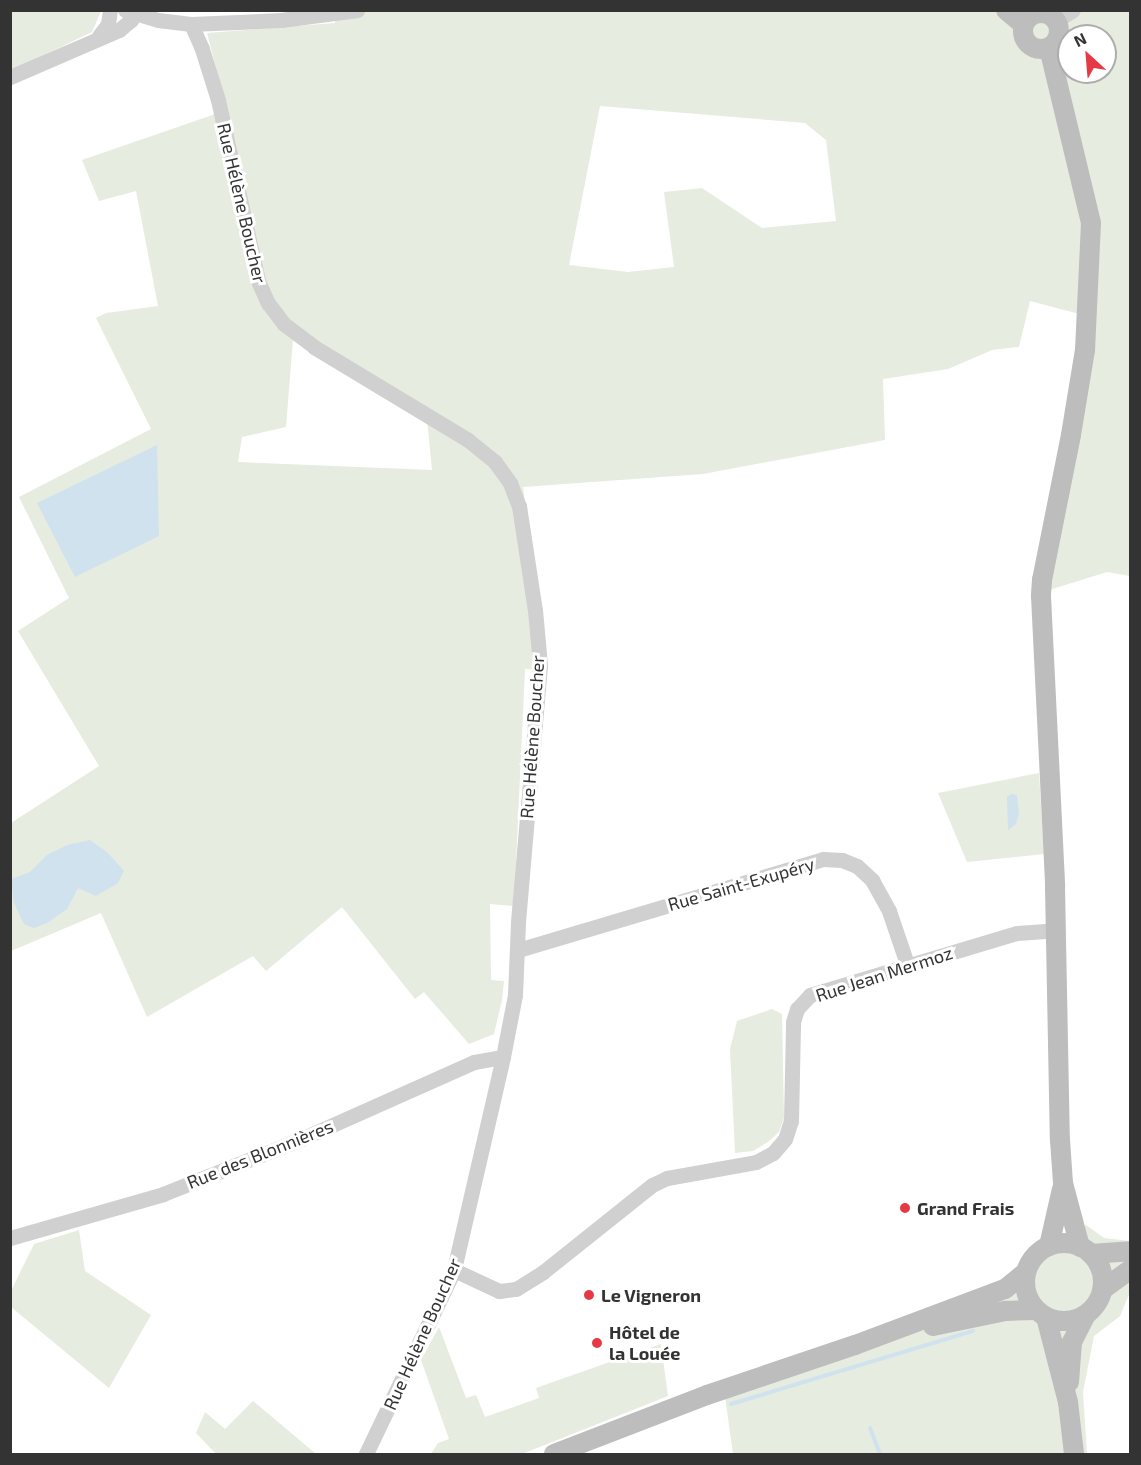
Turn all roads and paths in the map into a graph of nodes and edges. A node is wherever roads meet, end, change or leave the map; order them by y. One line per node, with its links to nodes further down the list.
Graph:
1 (110, 10): 9 (street)
2 (357, 10): 8 (street)
3 (1006, 10): 7 (street)
4 (129, 12): 5 (street); 9 (street)
5 (160, 15): 8 (street)
6 (1065, 16): 7 (street); 10 (street)
7 (1028, 17): 10 (street)
8 (191, 24): 13 (street, Rue Hélène Boucher)
9 (99, 36): 11 (street)
10 (1049, 48): 12 (street)
11 (10, 77)
12 (1056, 930): 14 (street, Rue Jean Mermoz); 16 (street)
13 (518, 950): 14 (street, Rue Saint-Exupéry); 15 (street, Rue Hélène Boucher)
14 (907, 964): 21 (street, Rue Jean Mermoz)
15 (503, 1058): 17 (street, Rue des Blonnières); 21 (street, Rue Hélène Boucher)
16 (1063, 1183): 18 (street); 19 (street)
17 (10, 1238)
18 (1049, 1246): 19 (street); 23 (street)
19 (1086, 1251): 20 (street); 24 (street)
20 (1131, 1251)
21 (454, 1270): 29 (street, Rue Hélène Boucher)
22 (1131, 1270): 24 (street)
23 (1026, 1272): 25 (street); 27 (street)
24 (1102, 1290): 26 (street)
25 (1041, 1313): 26 (street); 27 (street); 28 (street)
26 (1086, 1315): 28 (street)
27 (855, 1346): 30 (street)
28 (1068, 1402): 31 (street)
29 (366, 1455)
30 (554, 1455)
31 (1074, 1455)

